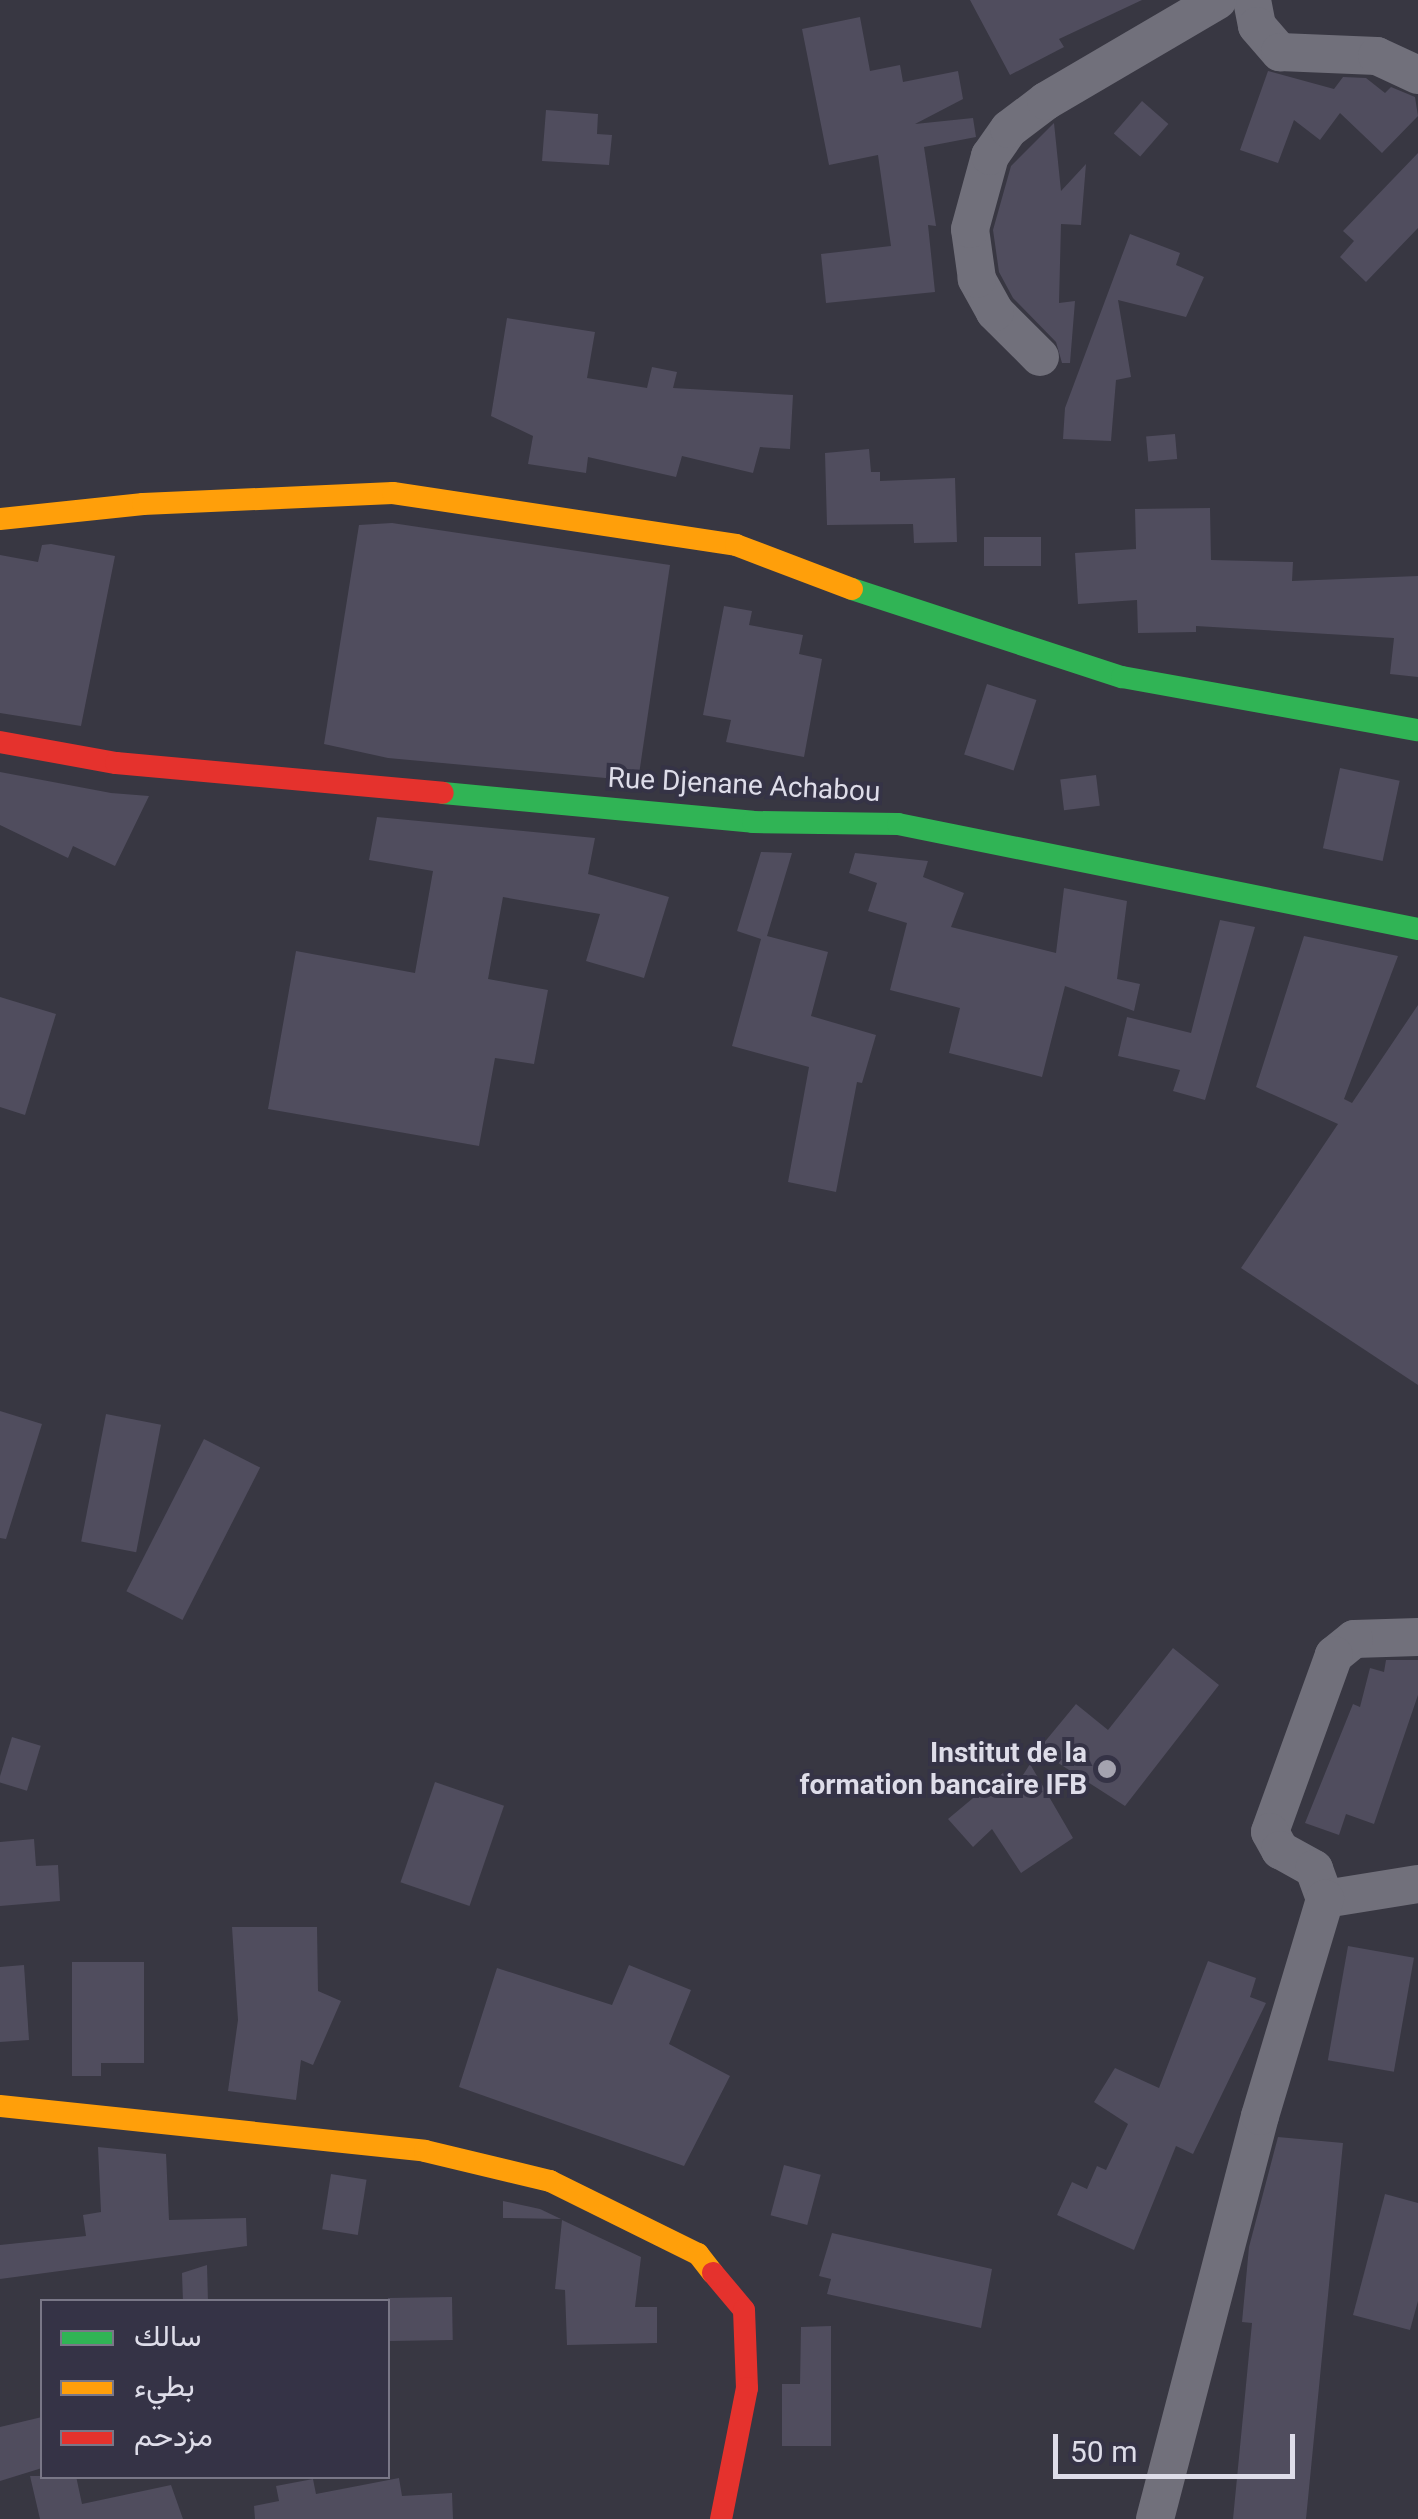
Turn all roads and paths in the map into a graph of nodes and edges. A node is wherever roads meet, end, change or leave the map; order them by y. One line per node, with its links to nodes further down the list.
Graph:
1 (1247, 1): 2 (street); 3 (street)
2 (1418, 75)
3 (1040, 357)
4 (0, 518): 5 (street)
5 (1418, 730)
6 (0, 742): 7 (street, Rue Djenane Achabou)
7 (1418, 929)
8 (1418, 1637): 10 (street)
9 (1418, 1884): 10 (street)
10 (1325, 1899): 13 (street)
11 (0, 2106): 12 (street)
12 (721, 2519)
13 (1155, 2519)

